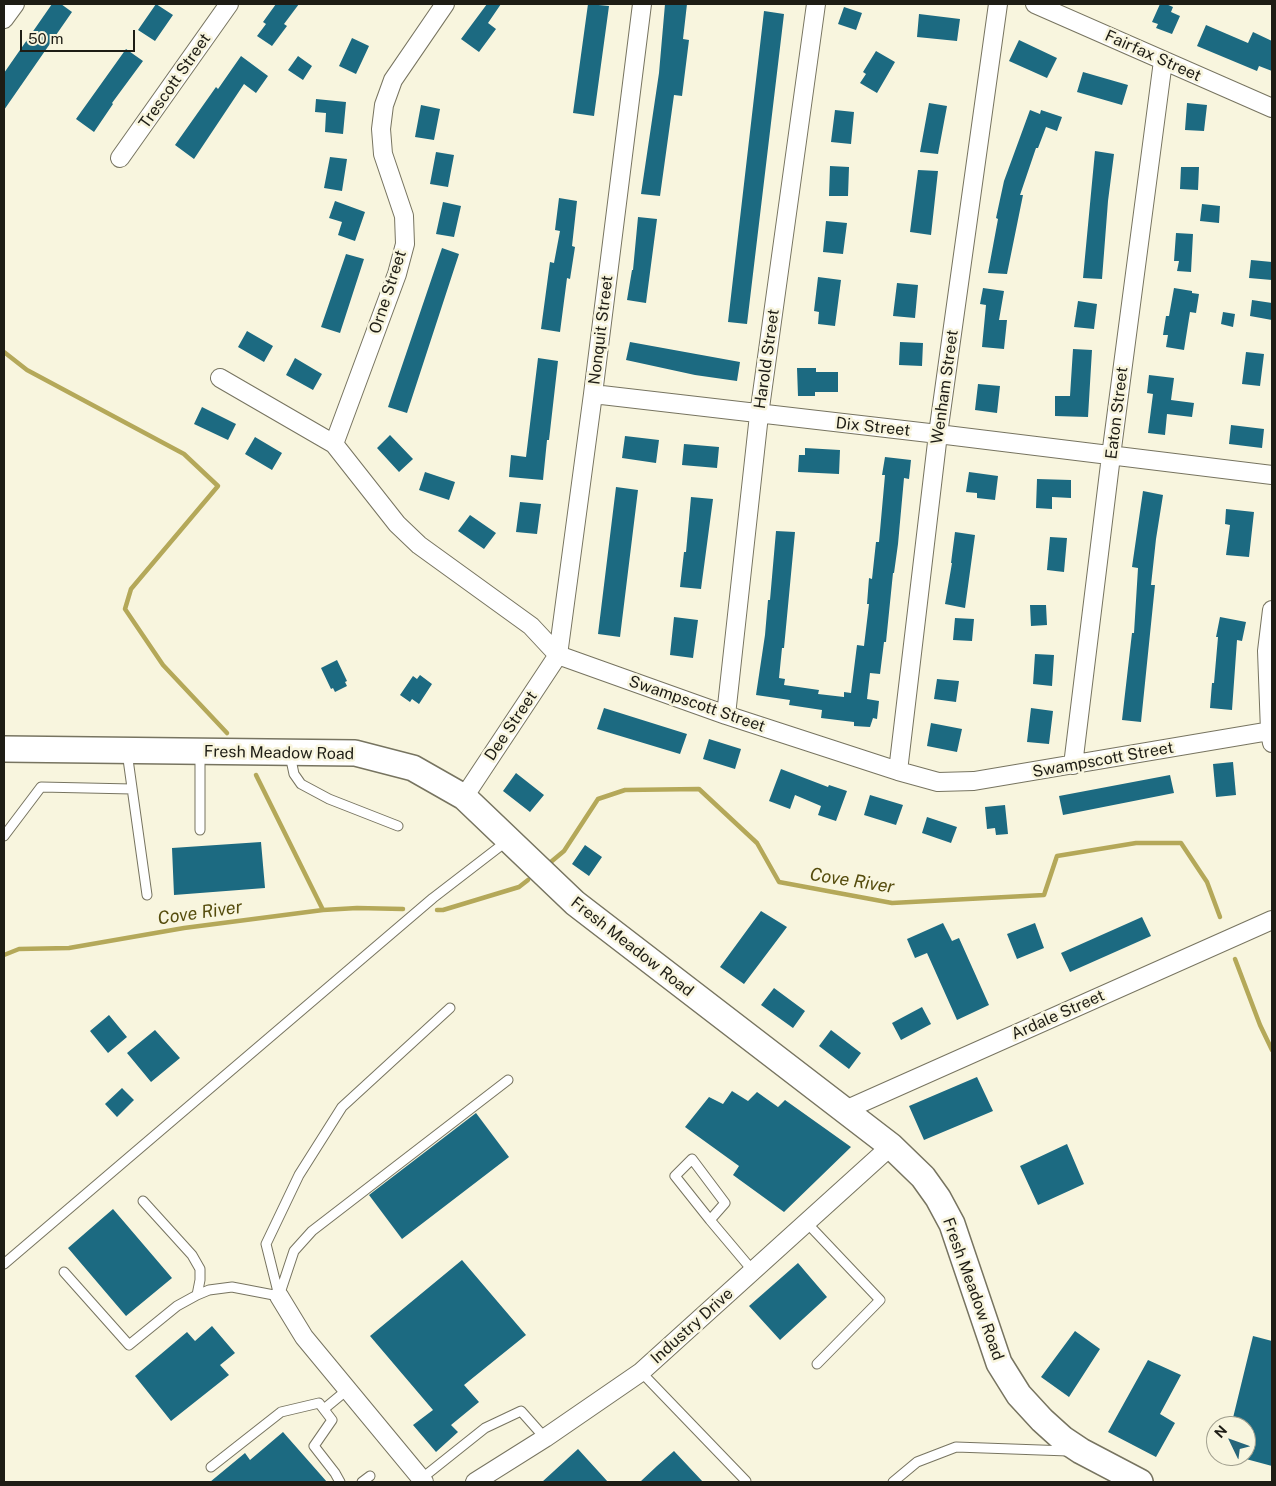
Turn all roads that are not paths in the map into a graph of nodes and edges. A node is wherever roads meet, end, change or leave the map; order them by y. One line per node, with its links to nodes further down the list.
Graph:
1 (15, 4): 8 (street)
2 (229, 4): 11 (street, Trescott Street)
3 (445, 4): 16 (street, Orne Street)
4 (642, 4): 13 (street, Nonquit Street)
5 (816, 4): 14 (street, Harold Street)
6 (998, 4): 15 (street, Wenham Street)
7 (1035, 4): 9 (street, Fairfax Street)
8 (4, 19)
9 (1162, 61): 10 (street, Fairfax Street); 17 (street, Eaton Street)
10 (1272, 108)
11 (120, 158)
12 (220, 378): 16 (street, Swampscott Street)
13 (593, 394): 14 (street, Dix Street); 20 (street, Nonquit Street)
14 (759, 415): 15 (street, Dix Street); 21 (street, Harold Street)
15 (938, 434): 17 (street, Dix Street); 28 (street, Wenham Street)
16 (334, 444): 20 (street, Swampscott Street)
17 (1111, 456): 18 (street, Dix Street); 27 (street, Eaton Street)
18 (1272, 476)
19 (1272, 610): 22 (street)
20 (558, 655): 21 (street, Swampscott Street); 30 (street, Dee Street)
21 (726, 715): 28 (street, Swampscott Street)
22 (1271, 737): 27 (street, Swampscott Street)
23 (4, 748): 24 (street, Fresh Meadow Road)
24 (127, 750): 25 (street, Fresh Meadow Road); 29 (lane)
25 (200, 751): 26 (street, Fresh Meadow Road); 32 (lane)
26 (289, 752): 30 (street, Fresh Meadow Road); 31 (lane)
27 (1073, 765): 28 (street, Swampscott Street)
28 (898, 771)
29 (132, 789): 33 (lane); 35 (lane)
30 (464, 797): 34 (street, Fresh Meadow Road)
31 (398, 826)
32 (200, 830)
33 (4, 836)
34 (509, 839): 39 (street, Fresh Meadow Road); 44 (lane)
35 (147, 895)
36 (1272, 920): 39 (street, Ardale Street)
37 (450, 1008): 48 (lane)
38 (508, 1080): 48 (lane)
39 (843, 1111): 40 (street, Fresh Meadow Road)
40 (891, 1146): 43 (street, Industry Drive); 54 (street, Fresh Meadow Road)
41 (143, 1201): 47 (lane)
42 (710, 1220): 42 (lane); 46 (lane)
43 (807, 1223): 46 (street, Industry Drive); 49 (lane)
44 (4, 1264)
45 (64, 1272): 47 (lane)
46 (753, 1272): 50 (street, Industry Drive)
47 (196, 1295): 48 (lane)
48 (279, 1296): 51 (street)
49 (817, 1364)
50 (641, 1372): 53 (street, Industry Drive); 58 (lane)
51 (347, 1390): 52 (lane); 57 (street)
52 (324, 1409): 55 (lane); 59 (lane)
53 (545, 1438): 57 (lane); 61 (street, Industry Drive)
54 (1081, 1451): 62 (lane); 63 (street, Fresh Meadow Road)
55 (211, 1467)
56 (370, 1476): 60 (lane)
57 (422, 1480)
58 (746, 1481)
59 (340, 1482)
60 (362, 1482)
61 (476, 1482)
62 (893, 1482)
63 (1140, 1482)

